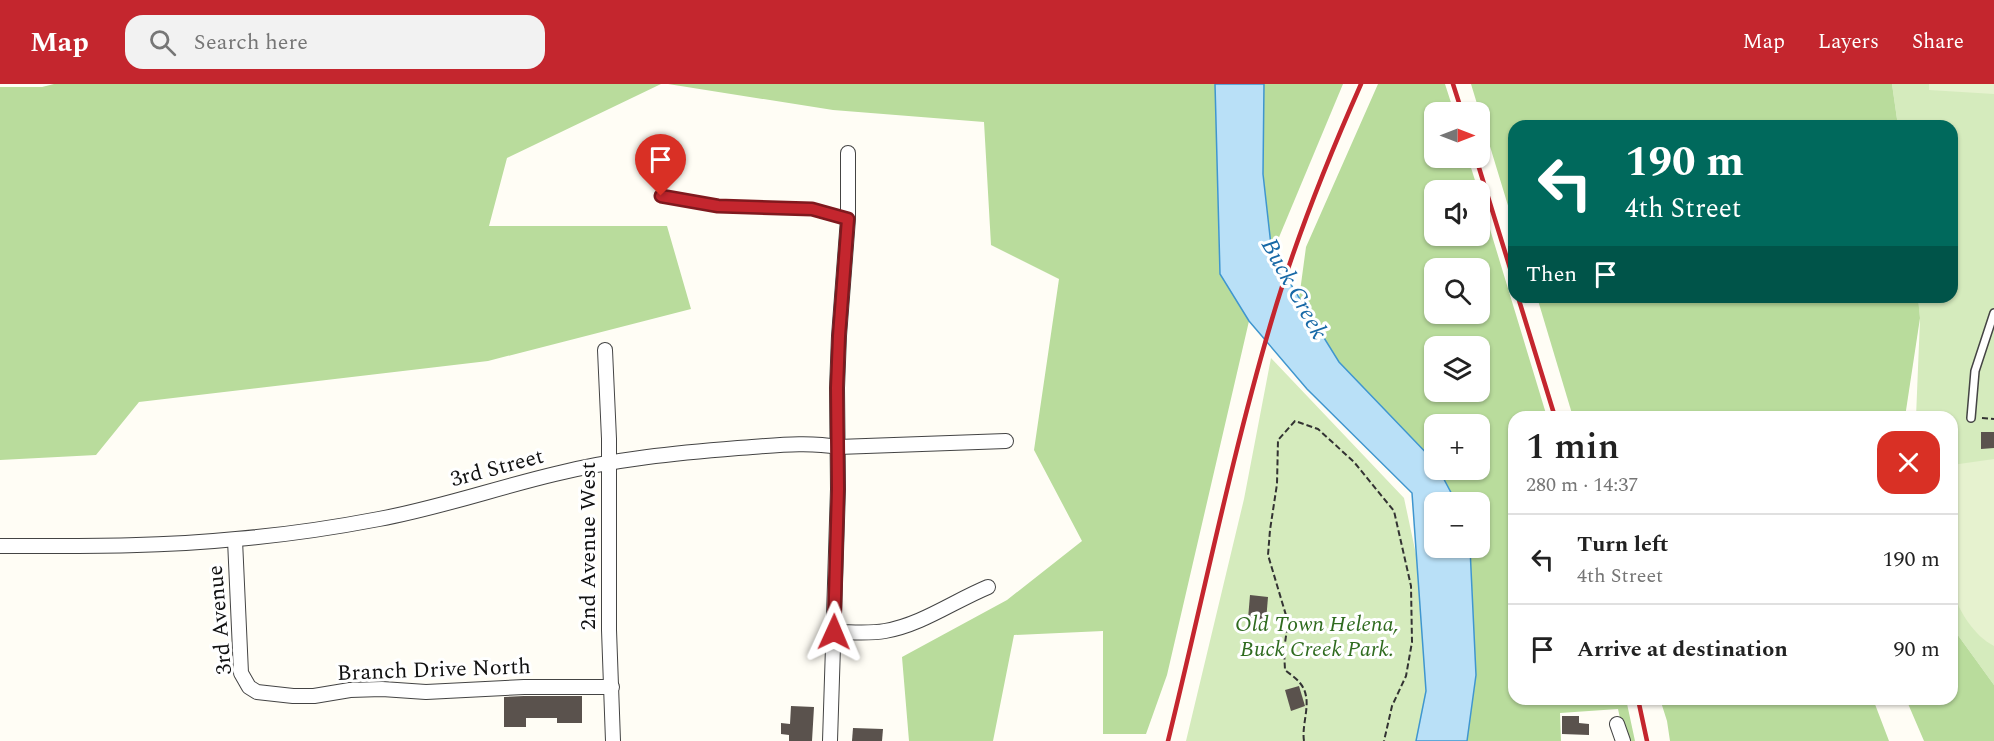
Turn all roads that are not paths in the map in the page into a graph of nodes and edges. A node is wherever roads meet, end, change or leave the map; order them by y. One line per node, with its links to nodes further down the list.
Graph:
1 (848, 153): 3 (street)
2 (661, 196): 3 (lane)
3 (848, 219): 8 (street)
4 (1994, 312): 6 (lane)
5 (605, 350): 9 (street, 2nd Avenue West)
6 (1971, 418)
7 (1006, 441): 8 (street, 3rd Street)
8 (838, 447): 9 (street, 3rd Street); 13 (street)
9 (609, 462): 10 (street, 3rd Street); 14 (street, 2nd Avenue West)
10 (235, 540): 11 (street, 3rd Street); 15 (street, 3rd Avenue)
11 (0, 546)
12 (988, 587): 13 (street)
13 (834, 632): 18 (street)
14 (612, 687): 15 (street, Branch Drive North); 17 (street, 2nd Avenue West)
15 (257, 692)
16 (1617, 724): 19 (street)
17 (613, 741)
18 (830, 741)
19 (1623, 741)

